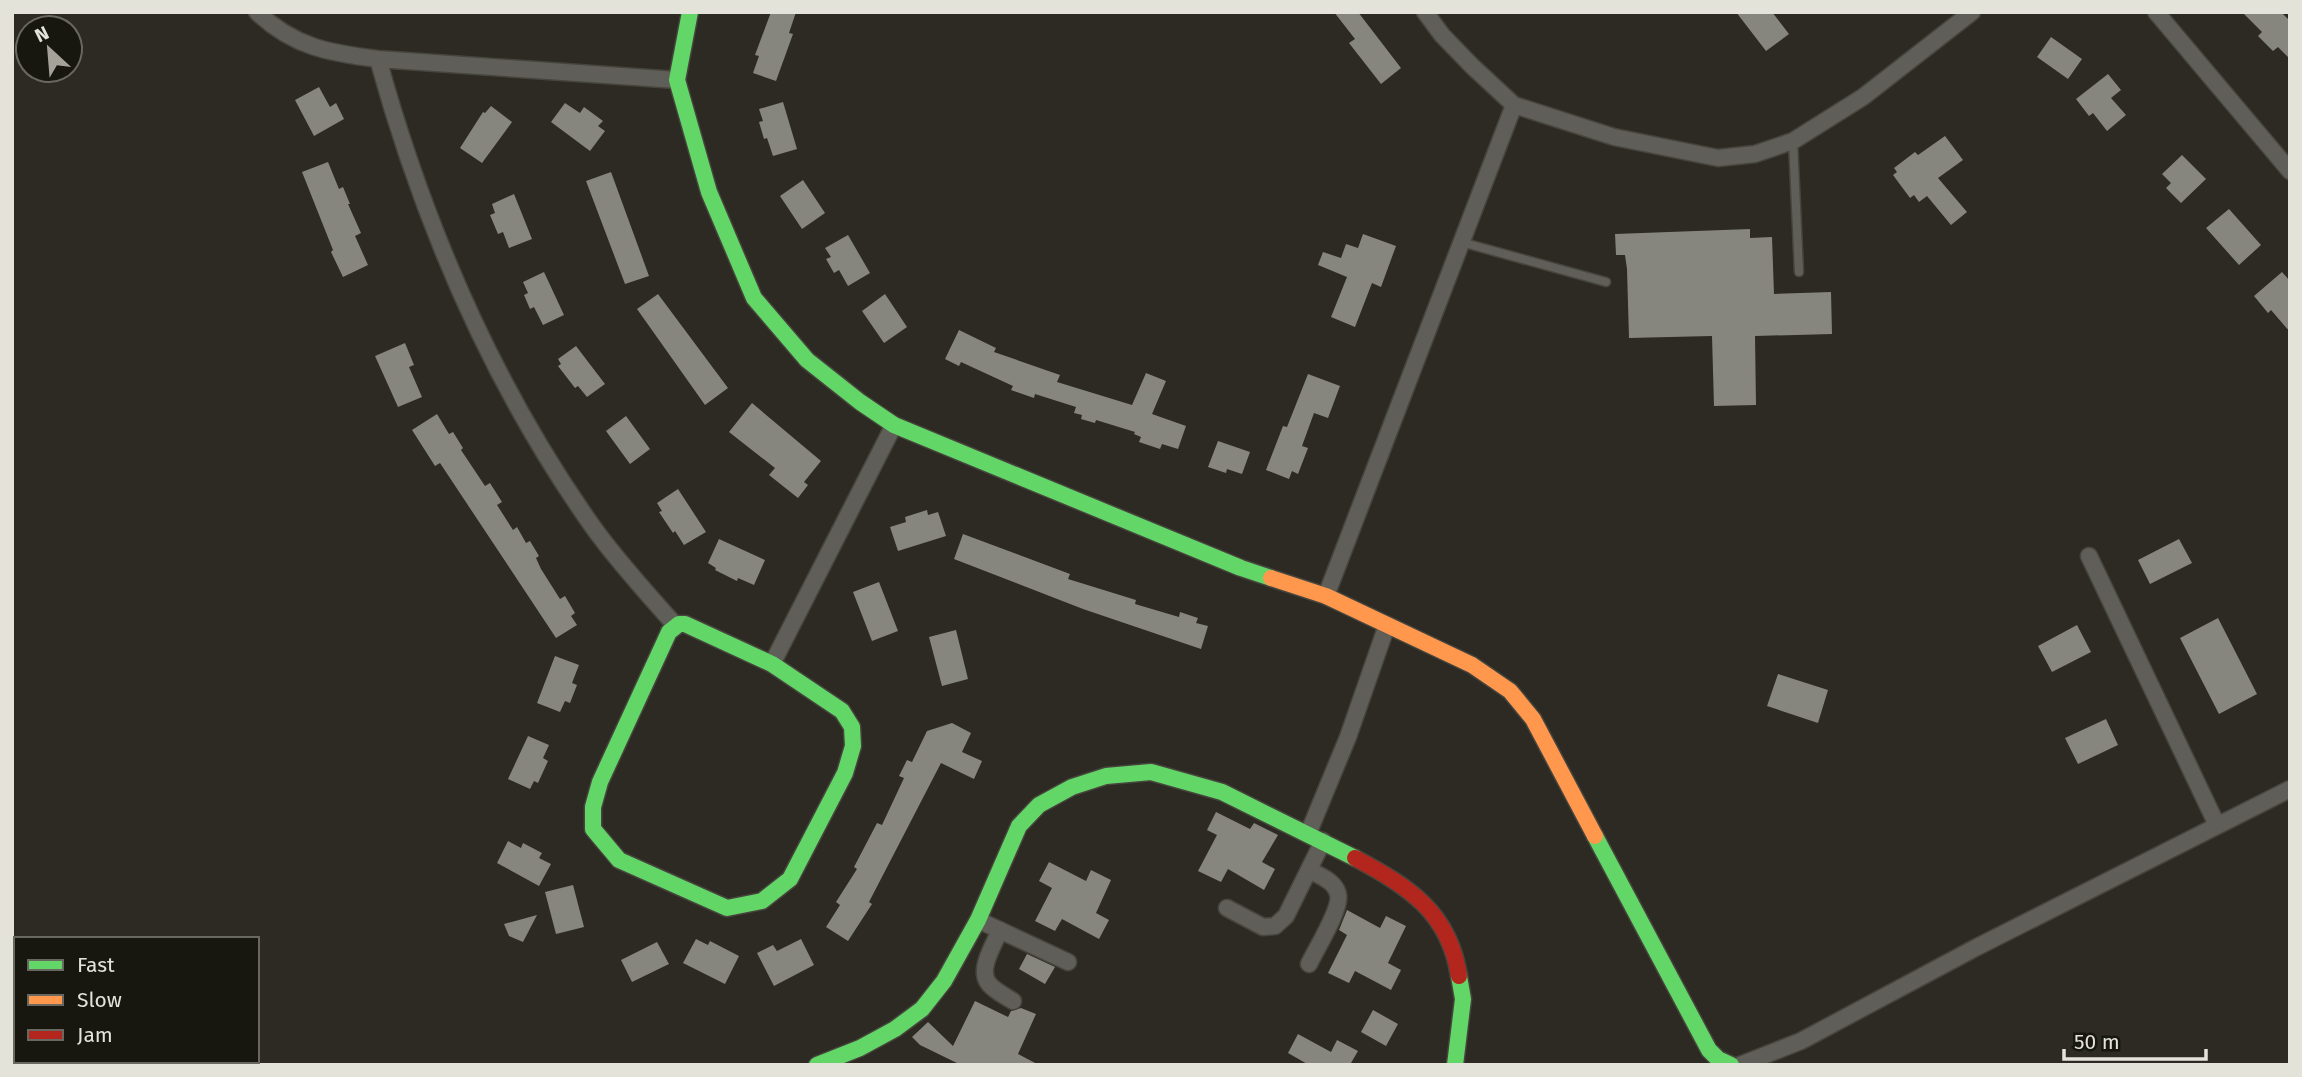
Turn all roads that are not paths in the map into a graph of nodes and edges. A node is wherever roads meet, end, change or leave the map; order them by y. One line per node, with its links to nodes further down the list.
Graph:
1 (257, 12): 6 (street)
2 (690, 12): 7 (street)
3 (1424, 12): 8 (street)
4 (1972, 12): 9 (street)
5 (2156, 12): 10 (street)
6 (378, 59): 7 (street); 17 (street)
7 (677, 80): 14 (street)
8 (1514, 105): 9 (street); 11 (street)
9 (1793, 141): 12 (lane)
10 (2290, 171)
11 (1461, 242): 13 (lane); 16 (street)
12 (1799, 272)
13 (1606, 282)
14 (894, 425): 16 (street); 19 (street)
15 (2089, 556): 21 (street)
16 (1326, 596): 18 (street)
17 (675, 625): 19 (street); 19 (street)
18 (1387, 625): 22 (street); 32 (street)
19 (772, 664)
20 (2290, 789): 21 (street)
21 (2217, 825): 33 (street)
22 (1316, 838): 23 (street); 25 (street); 31 (street)
23 (1309, 870): 24 (street); 28 (street)
24 (1227, 908)
25 (978, 920): 26 (street); 30 (street)
26 (1000, 930): 27 (street); 29 (street)
27 (1068, 962)
28 (1309, 964)
29 (1013, 1001)
30 (817, 1065)
31 (1455, 1065)
32 (1731, 1065)
33 (1740, 1065)

